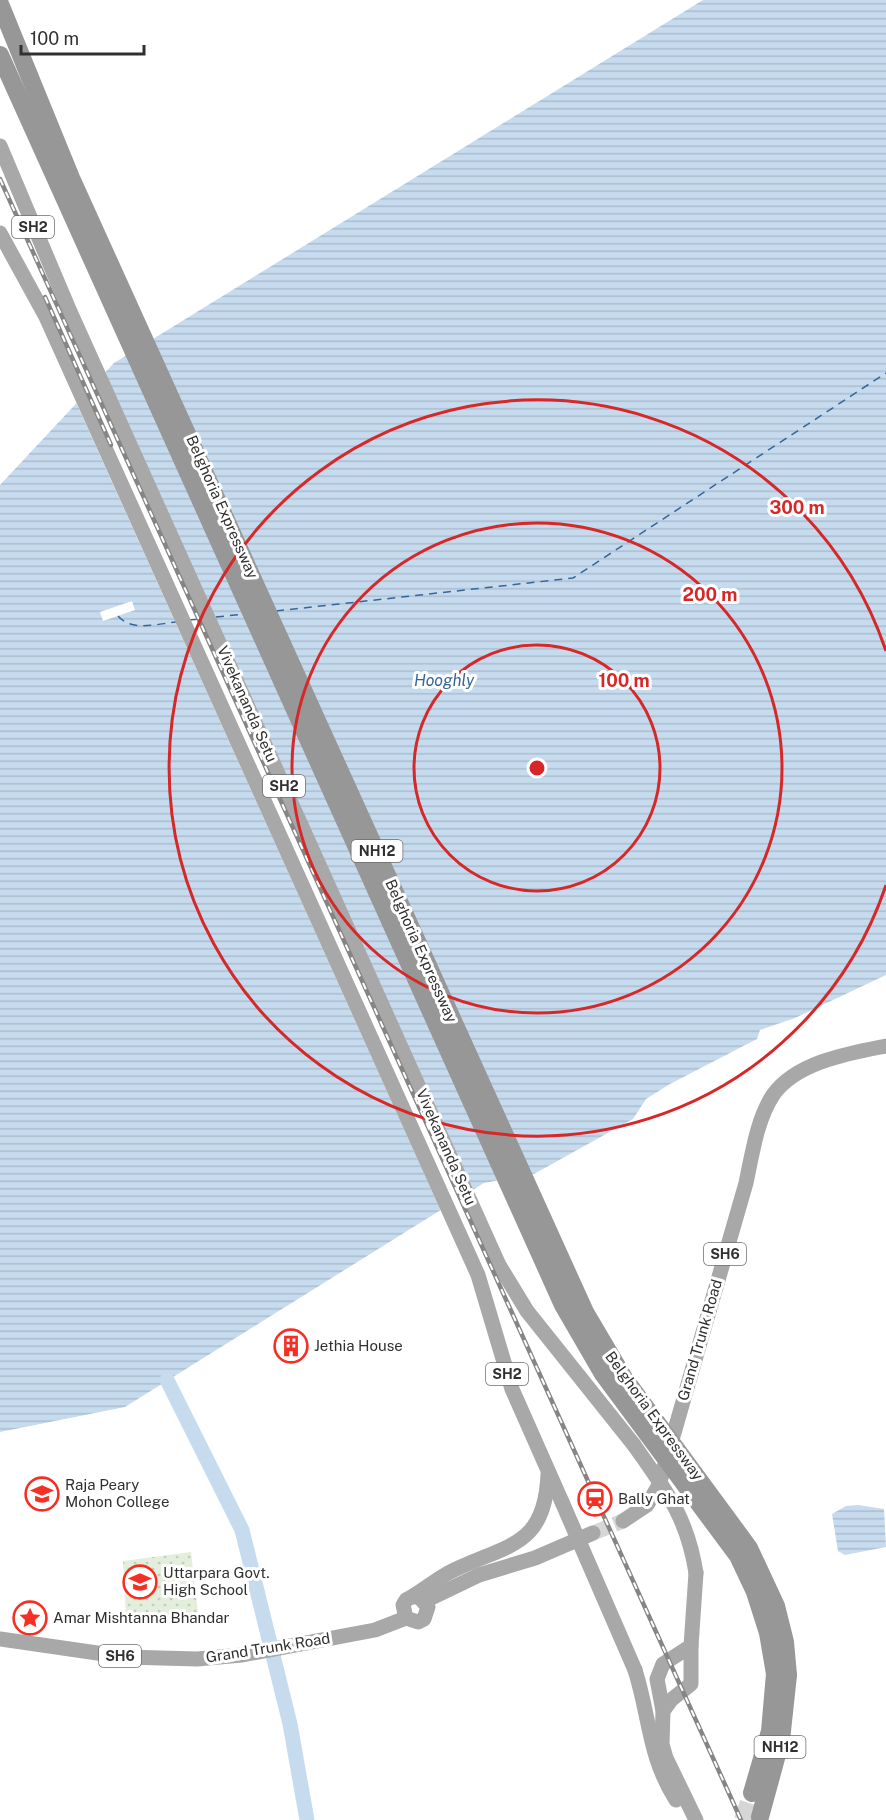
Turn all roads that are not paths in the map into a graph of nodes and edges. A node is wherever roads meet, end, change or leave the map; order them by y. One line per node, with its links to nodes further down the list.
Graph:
1 (0, 4): 12 (highway, Belghoria Expressway / NH12, bridge)
2 (0, 55): 12 (highway, Belghoria Expressway / NH12, bridge)
3 (0, 146): 11 (main road, Vivekananda Setu / SH2, bridge)
4 (0, 232): 6 (main road, Vivekananda Setu / SH2)
5 (886, 1046): 7 (main road, Grand Trunk Road / SH6)
6 (548, 1468): 9 (main road); 15 (main road, bridge)
7 (623, 1521)
8 (593, 1533): 9 (main road, Grand Trunk Road / SH6)
9 (411, 1605): 10 (main road, Grand Trunk Road / SH6)
10 (0, 1639)
11 (691, 1647): 13 (main road, SH2); 13 (main road)
12 (781, 1674): 14 (highway, Belghoria Expressway / NH12); 16 (highway, Belghoria Expressway / NH12)
13 (663, 1711): 15 (main road)
14 (752, 1793)
15 (690, 1816)
16 (760, 1817)

